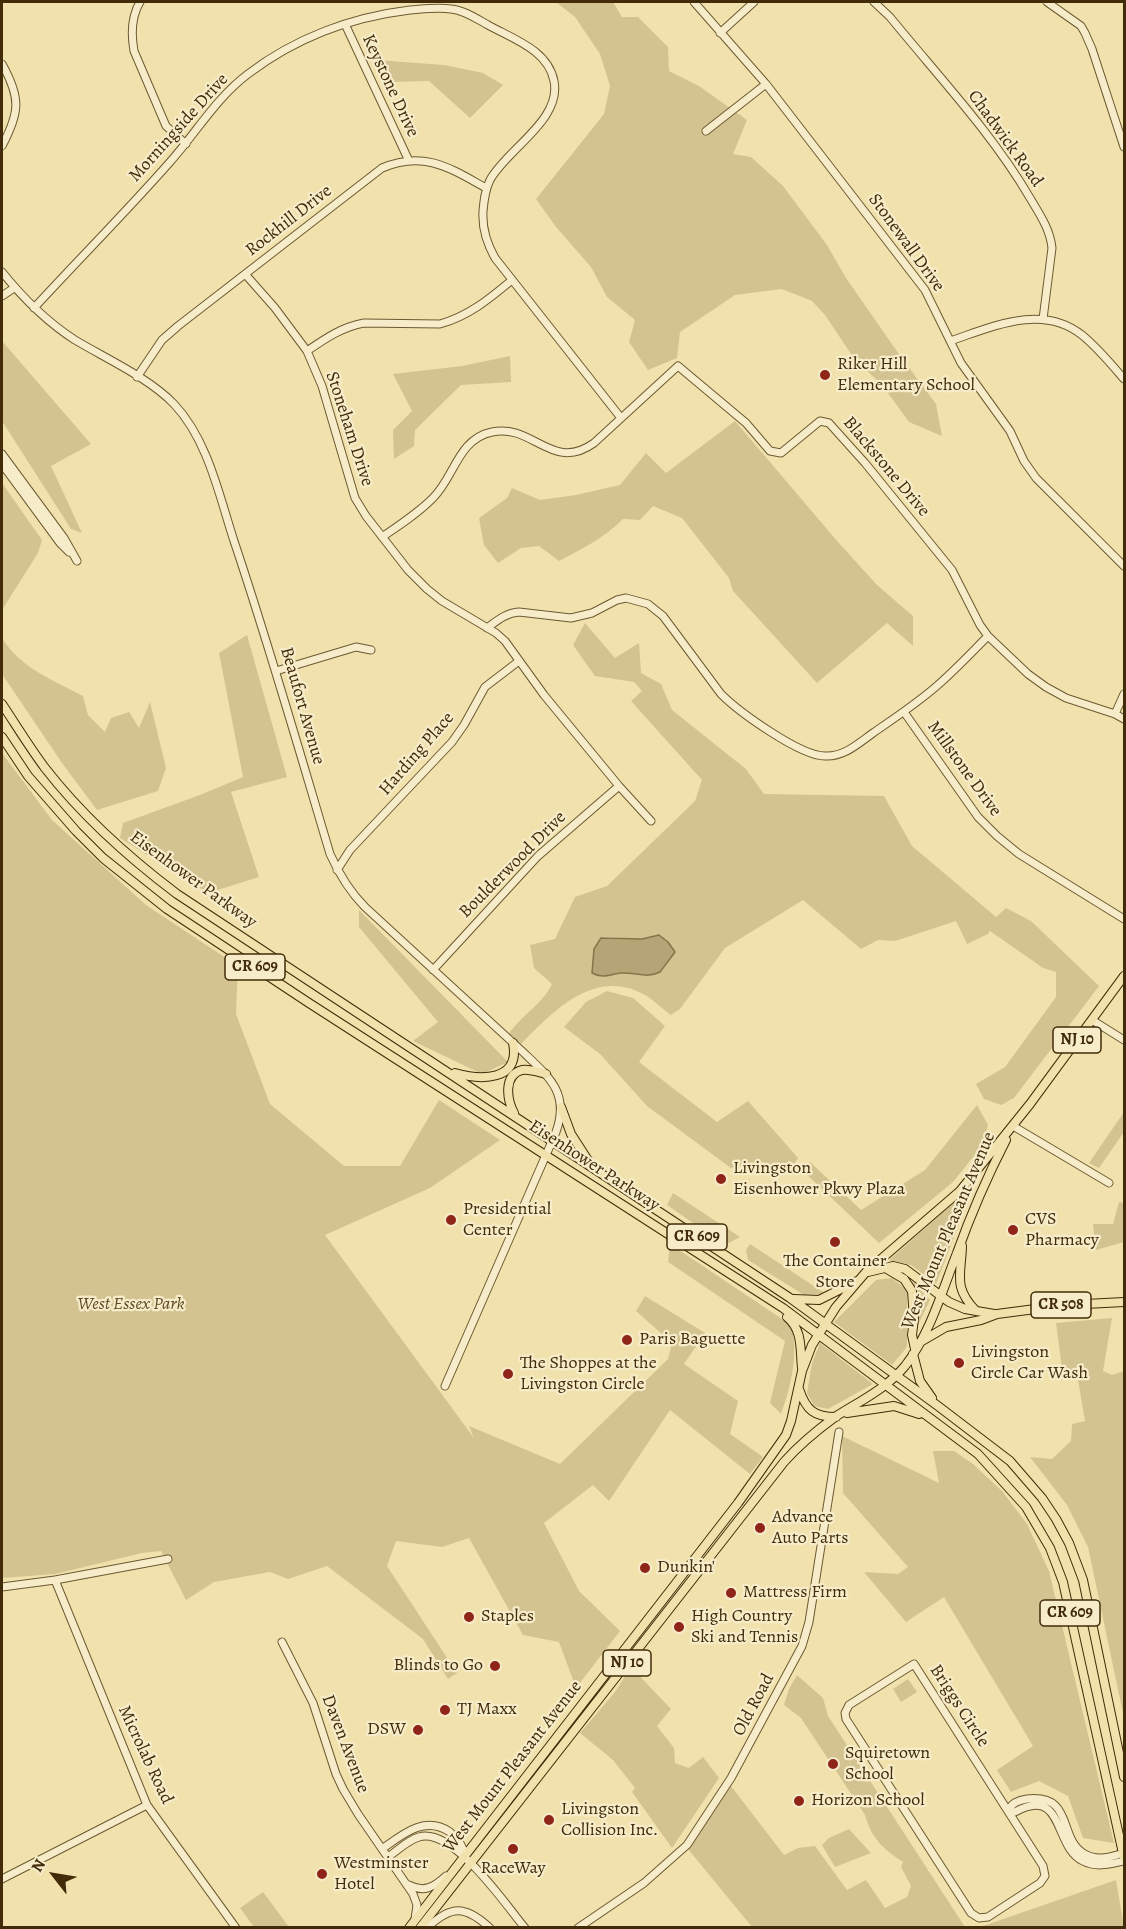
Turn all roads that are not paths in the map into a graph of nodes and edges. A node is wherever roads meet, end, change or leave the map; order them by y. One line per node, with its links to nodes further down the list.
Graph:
1 (140, 2): 11 (street)
2 (694, 2): 7 (street, Stonewall Drive)
3 (754, 2): 7 (street)
4 (874, 2): 22 (street, Chadwick Road)
5 (1047, 2): 13 (street)
6 (345, 24): 11 (street, Morningside Drive); 14 (street, Keystone Drive); 15 (street, Morningside Drive)
7 (720, 33): 9 (street, Stonewall Drive)
8 (2, 64): 12 (street)
9 (766, 84): 10 (street); 23 (street, Stonewall Drive)
10 (706, 131)
11 (186, 144): 21 (street, Morningside Drive)
12 (2, 146)
13 (1125, 147)
14 (409, 161): 15 (street, Rockhill Drive); 17 (street, Rockhill Drive)
15 (486, 188): 18 (street, Morningside Drive)
16 (2, 272): 19 (street, Beaufort Avenue)
17 (245, 274): 24 (street, Stoneham Drive); 25 (street, Rockhill Drive)
18 (512, 280): 24 (street); 27 (street, Morningside Drive)
19 (14, 288): 20 (street); 21 (street, Beaufort Avenue)
20 (2, 296)
21 (34, 308): 25 (street, Beaufort Avenue)
22 (1043, 318): 23 (street); 26 (street)
23 (950, 341): 31 (street, Stonewall Drive)
24 (307, 351): 30 (street, Stoneham Drive)
25 (137, 377): 36 (street, Beaufort Avenue)
26 (1125, 379)
27 (621, 418): 30 (street, Blackstone Drive); 33 (street, Blackstone Drive)
28 (2, 454): 29 (street)
29 (2, 464)
30 (382, 537): 32 (street, Stoneham Drive)
31 (1125, 566)
32 (487, 628): 35 (street, Stoneham Drive); 39 (street)
33 (988, 636): 39 (street); 40 (street, Blackstone Drive)
34 (371, 650): 36 (street)
35 (519, 661): 43 (street, Stoneham Drive); 45 (street, Harding Place)
36 (276, 671): 45 (street, Beaufort Avenue)
37 (1125, 694): 40 (street)
38 (2, 704): 52 (main road, Eisenhower Parkway / CR 609)
39 (904, 712): 46 (street, Millstone Drive)
40 (1114, 714): 41 (street, Blackstone Drive)
41 (1125, 719)
42 (2, 736): 58 (main road, Eisenhower Parkway / CR 609)
43 (619, 786): 44 (street, Stoneham Drive); 47 (street, Boulderwood Drive)
44 (651, 821)
45 (337, 870): 47 (street, Beaufort Avenue)
46 (1125, 919)
47 (433, 970): 51 (street, Beaufort Avenue)
48 (1125, 976): 49 (main road, West Mount Pleasant Avenue / NJ 10)
49 (1092, 1020): 50 (street); 56 (main road, West Mount Pleasant Avenue / NJ 10)
50 (1125, 1040)
51 (513, 1043): 52 (main road); 53 (street, Beaufort Avenue)
52 (447, 1071): 55 (main road, Eisenhower Parkway / CR 609)
53 (546, 1074): 54 (street, Beaufort Avenue); 55 (main road)
54 (561, 1107): 57 (street); 59 (main road)
55 (516, 1116): 57 (main road, Eisenhower Parkway / CR 609)
56 (1013, 1126): 60 (street); 61 (main road, West Mount Pleasant Avenue / NJ 10); 63 (main road, West Mount Pleasant Avenue / NJ 10)
57 (552, 1141): 58 (street); 59 (main road, Eisenhower Parkway / CR 609)
58 (547, 1154): 68 (main road, Eisenhower Parkway / CR 609); 77 (street)
59 (593, 1167): 66 (main road, Eisenhower Parkway / CR 609)
60 (1109, 1183)
61 (962, 1238): 65 (main road, West Mount Pleasant Avenue / NJ 10); 69 (main road)
62 (887, 1269): 63 (main road, CR 508); 65 (main road, CR 508); 73 (main road)
63 (866, 1272): 64 (main road, NJ 10)
64 (858, 1281): 66 (main road); 71 (main road, NJ 10)
65 (941, 1295): 69 (main road, CR 508); 73 (main road, West Mount Pleasant Avenue / NJ 10)
66 (790, 1298): 71 (main road, Eisenhower Parkway / CR 609)
67 (1125, 1302): 70 (main road, CR 508)
68 (783, 1308): 72 (main road, Eisenhower Parkway / CR 609); 74 (main road)
69 (976, 1311): 70 (main road, CR 508)
70 (998, 1314): 73 (main road, CR 508)
71 (825, 1322): 72 (main road, NJ 10); 75 (main road, Eisenhower Parkway / CR 609)
72 (818, 1334): 74 (main road, NJ 10); 76 (main road, Eisenhower Parkway / CR 609)
73 (916, 1349): 75 (main road, NJ 10); 79 (main road)
74 (802, 1371): 78 (main road, NJ 10)
75 (896, 1377): 76 (main road, NJ 10); 79 (main road, Eisenhower Parkway / CR 609)
76 (886, 1385): 80 (main road, NJ 10); 81 (main road, Eisenhower Parkway / CR 609)
77 (446, 1386)
78 (799, 1389): 80 (main road); 91 (main road, West Mount Pleasant Avenue / NJ 10)
79 (938, 1406): 87 (main road, Eisenhower Parkway / CR 609)
80 (839, 1415): 81 (main road); 94 (main road, West Mount Pleasant Avenue / NJ 10)
81 (931, 1418): 93 (main road, Eisenhower Parkway / CR 609)
82 (839, 1432): 103 (street, Old Road)
83 (168, 1559): 84 (street)
84 (55, 1580): 85 (street); 88 (street, Microlab Road)
85 (2, 1587)
86 (282, 1642): 90 (street, Daven Avenue)
87 (1125, 1778)
88 (147, 1805): 96 (street); 100 (street, Microlab Road)
89 (1008, 1810): 89 (street, Briggs Circle); 93 (street)
90 (382, 1849): 91 (street); 92 (street, Daven Avenue)
91 (465, 1856): 92 (street); 94 (street); 95 (main road, West Mount Pleasant Avenue / NJ 10)
92 (388, 1857): 97 (street, Daven Avenue)
93 (1124, 1857)
94 (471, 1863): 98 (main road, West Mount Pleasant Avenue / NJ 10); 99 (street)
95 (459, 1864): 97 (street); 98 (main road, West Mount Pleasant Avenue / NJ 10)
96 (2, 1879)
97 (407, 1883): 98 (street, Daven Avenue)
98 (414, 1925)
99 (524, 1927)
100 (236, 1928)
101 (427, 1928): 102 (street)
102 (490, 1928)
103 (578, 1928)

